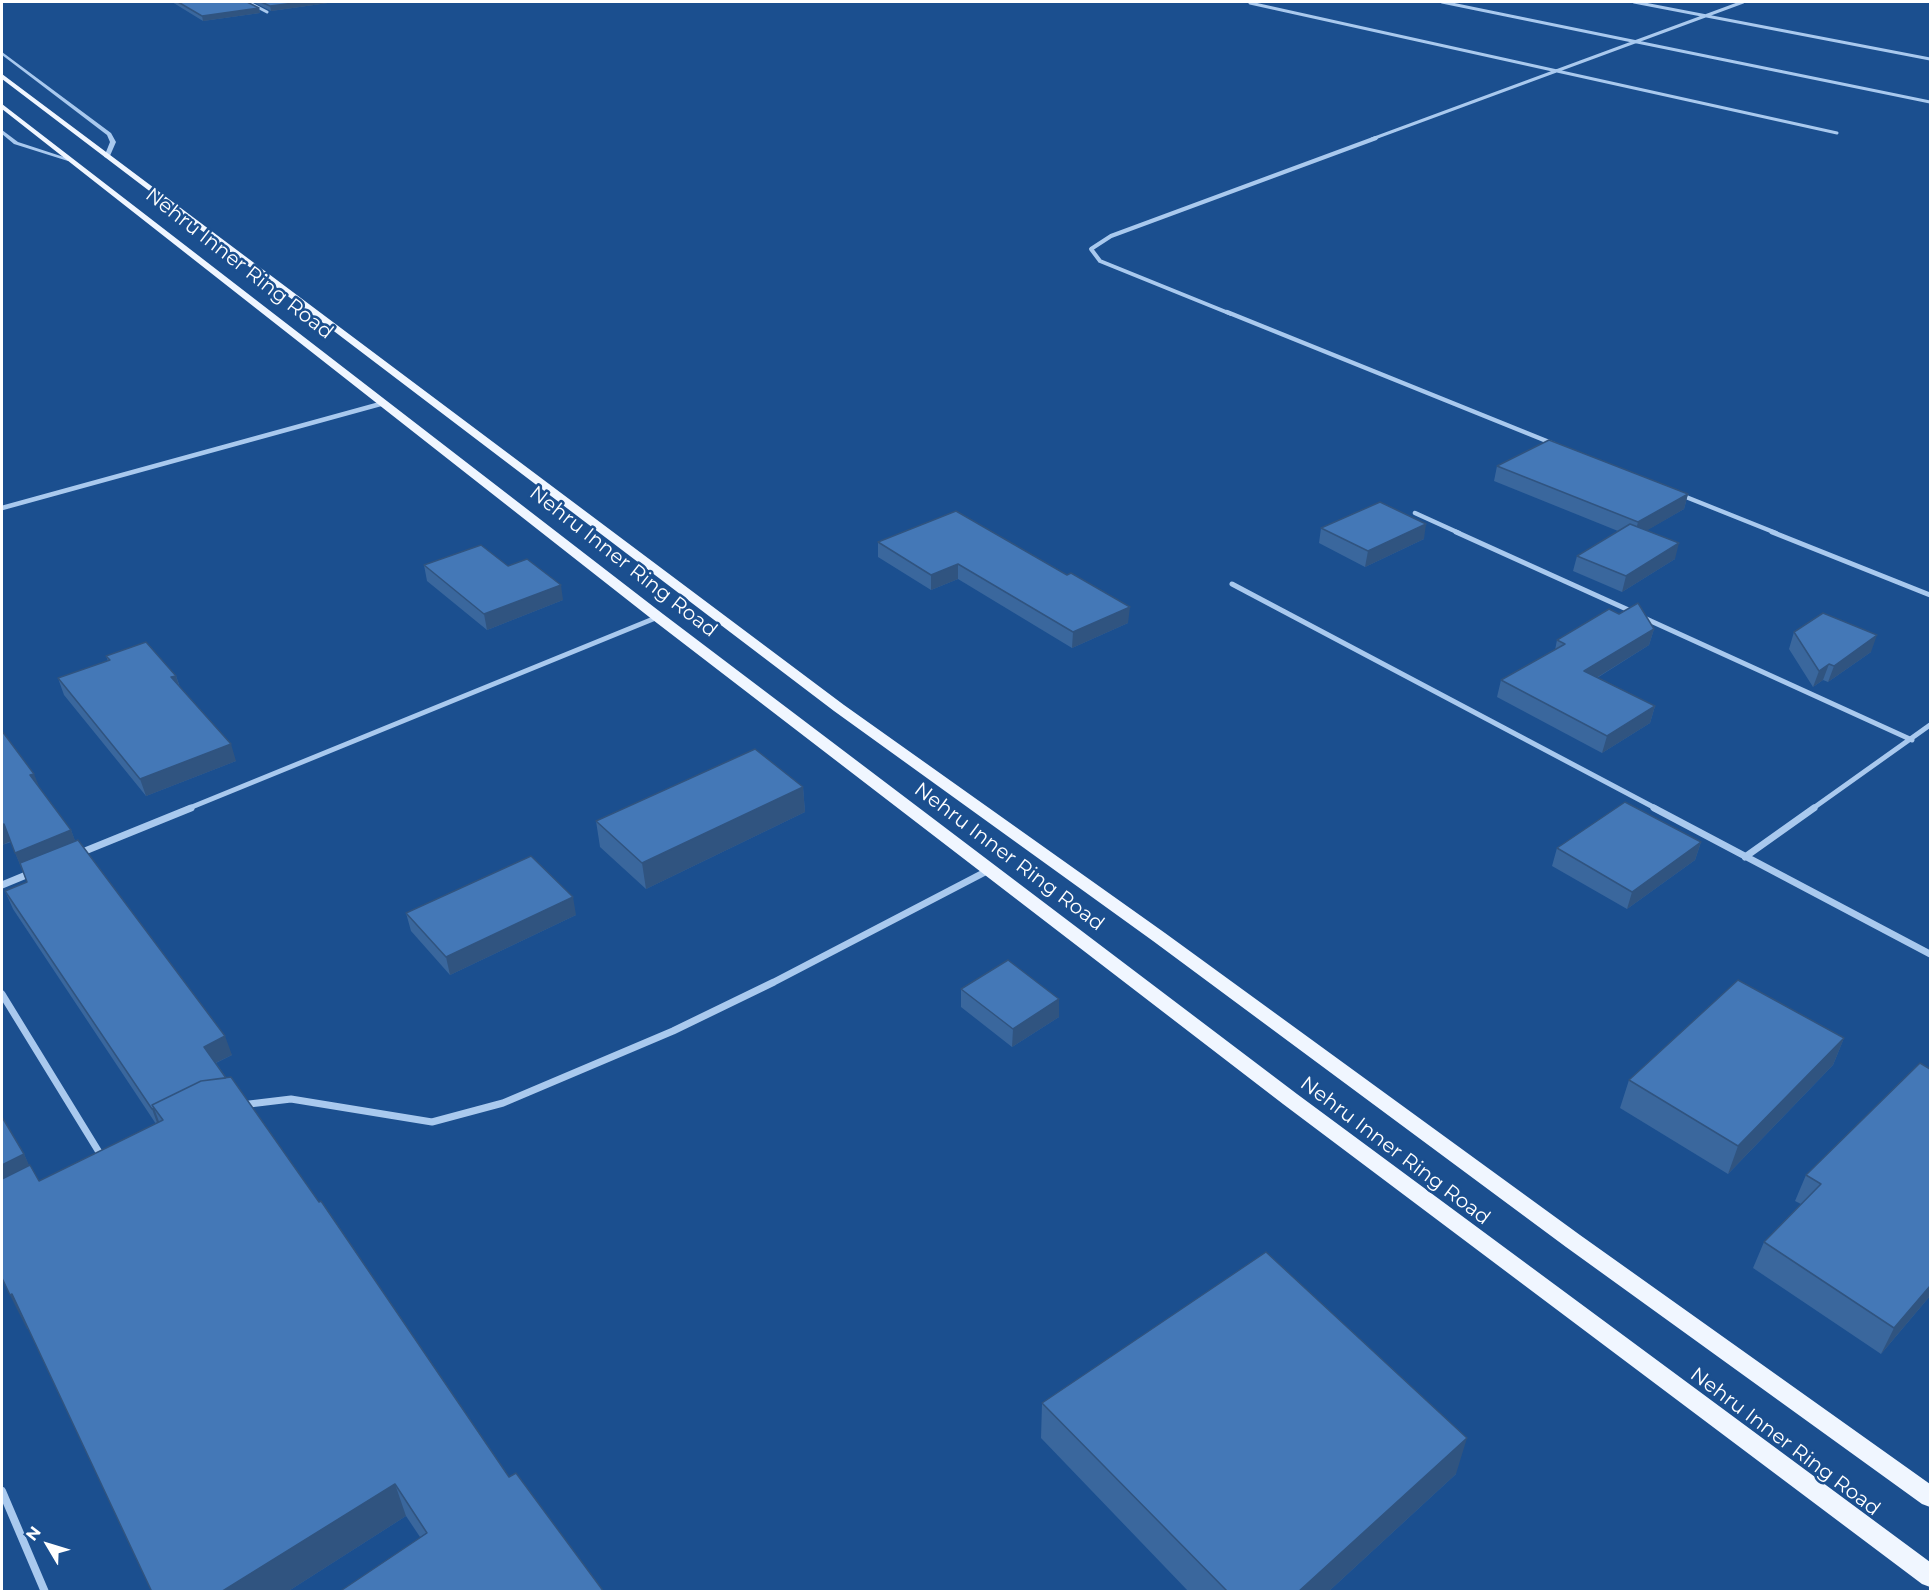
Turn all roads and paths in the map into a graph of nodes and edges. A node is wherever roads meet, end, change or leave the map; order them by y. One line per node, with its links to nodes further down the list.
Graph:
1 (248, 2): 6 (street)
2 (1442, 2): 8 (street)
3 (1634, 2): 7 (street)
4 (1743, 2): 7 (street)
5 (1250, 3): 11 (street)
6 (267, 12)
7 (1705, 15): 8 (street); 10 (street)
8 (1634, 41): 11 (street); 13 (street)
9 (2, 53): 17 (street)
10 (1930, 59)
11 (1554, 70): 16 (street); 20 (street)
12 (2, 76): 17 (main road, Nehru Inner Ring Road)
13 (1930, 102)
14 (2, 106): 18 (main road, Nehru Inner Ring Road)
15 (2, 132): 18 (street)
16 (1837, 133)
17 (108, 157): 41 (main road, Nehru Inner Ring Road)
18 (70, 160): 19 (main road, Nehru Inner Ring Road)
19 (384, 404): 22 (street); 26 (main road, Nehru Inner Ring Road)
20 (1565, 448)
21 (1676, 493): 25 (street)
22 (2, 508)
23 (1415, 513): 28 (street)
24 (1232, 584): 30 (street)
25 (1930, 595)
26 (658, 617): 29 (street); 32 (main road, Nehru Inner Ring Road)
27 (1930, 725): 28 (street)
28 (1912, 740): 30 (street)
29 (75, 855)
30 (1745, 857): 34 (street)
31 (44, 868): 33 (street)
32 (991, 869): 36 (street); 42 (main road, Nehru Inner Ring Road)
33 (2, 885)
34 (1930, 954)
35 (2, 994): 38 (street)
36 (234, 1105)
37 (115, 1156): 38 (street)
38 (104, 1162): 39 (street)
39 (94, 1167)
40 (2, 1491): 43 (street)
41 (1930, 1497)
42 (1930, 1576)
43 (45, 1592)

